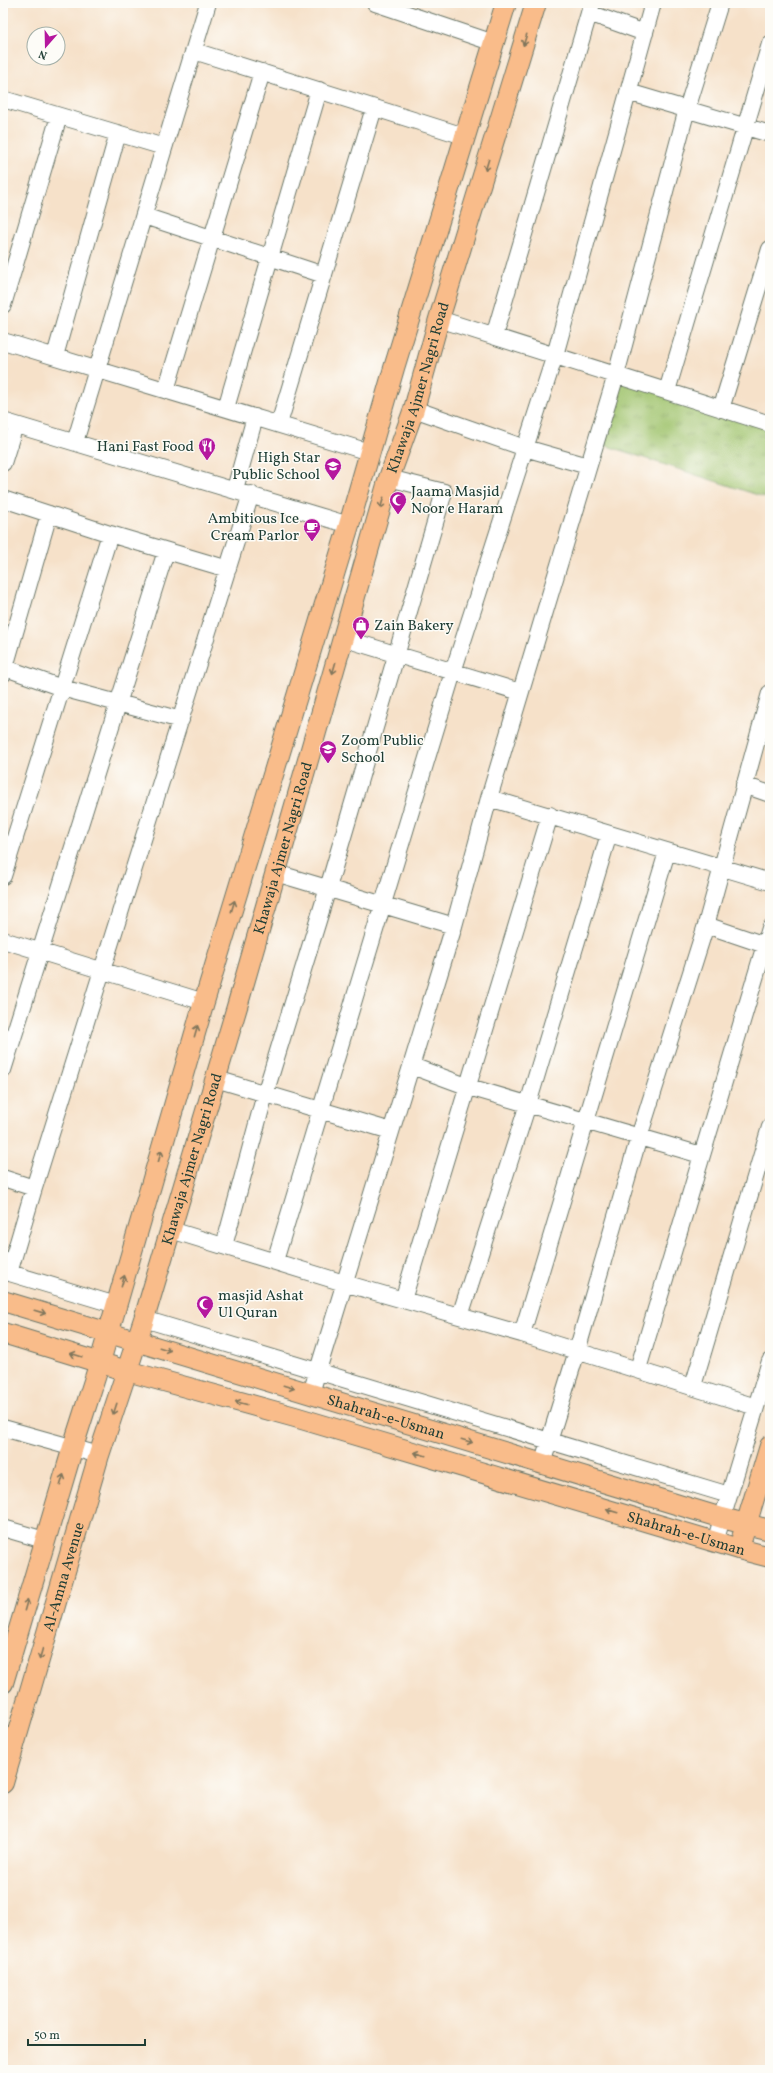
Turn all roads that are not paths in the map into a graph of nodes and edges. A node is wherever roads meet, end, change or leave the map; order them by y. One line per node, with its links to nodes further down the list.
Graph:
1 (208, 3): 12 (street)
2 (375, 3): 7 (street)
3 (506, 3): 10 (main road, Khawaja Ajmer Nagri Road)
4 (536, 3): 31 (main road, Khawaja Ajmer Nagri Road, one-way to 31)
5 (653, 3): 9 (street)
6 (720, 3): 18 (street)
7 (402, 7): 10 (street)
8 (591, 8): 9 (street); 32 (street)
9 (645, 34): 15 (street)
10 (494, 43): 23 (main road, Khawaja Ajmer Nagri Road)
11 (770, 44): 20 (street)
12 (194, 50): 13 (street); 24 (street)
13 (262, 72): 14 (street); 26 (street)
14 (319, 90): 17 (street); 28 (street)
15 (628, 92): 18 (street); 35 (street)
16 (3, 100): 19 (street)
17 (374, 108): 23 (street); 29 (street)
18 (687, 109): 20 (street); 38 (street)
19 (59, 116): 21 (street); 30 (street)
20 (745, 127): 22 (street); 41 (street)
21 (118, 133): 24 (street); 34 (street)
22 (770, 134)
23 (464, 136): 36 (main road, Khawaja Ajmer Nagri Road)
24 (164, 147): 25 (street)
25 (144, 216): 26 (street); 37 (street)
26 (212, 238): 28 (street); 40 (street)
27 (770, 248): 44 (street)
28 (270, 257): 29 (street); 42 (street)
29 (324, 275): 47 (street)
30 (3, 305)
31 (439, 319): 32 (street); 39 (main road, Khawaja Ajmer Nagri Road)
32 (494, 336): 35 (street)
33 (3, 341): 34 (street)
34 (55, 356): 37 (street)
35 (555, 356): 38 (street); 50 (street)
36 (394, 368): 39 (main road); 51 (main road, Khawaja Ajmer Nagri Road)
37 (97, 369): 40 (street); 49 (street)
38 (616, 375): 41 (street); 53 (street)
39 (423, 377): 43 (main road, Khawaja Ajmer Nagri Road)
40 (166, 390): 42 (street)
41 (667, 391): 44 (street)
42 (226, 408): 45 (street)
43 (414, 409): 50 (street); 54 (main road, Khawaja Ajmer Nagri Road)
44 (721, 409): 48 (street)
45 (255, 417): 47 (street); 55 (street)
46 (9, 423): 49 (street); 52 (street)
47 (279, 424): 51 (street)
48 (770, 424)
49 (75, 442): 55 (street)
50 (526, 448): 53 (street); 66 (street)
51 (369, 452): 59 (main road, Khawaja Ajmer Nagri Road)
52 (3, 463)
53 (588, 466): 68 (street)
54 (389, 478): 63 (main road, Khawaja Ajmer Nagri Road, one-way to 63); 64 (street)
55 (235, 489): 56 (street)
56 (251, 494): 59 (street); 62 (street)
57 (3, 499): 58 (street)
58 (50, 514): 60 (street); 65 (street)
59 (349, 525): 72 (main road, Khawaja Ajmer Nagri Road)
60 (110, 534): 61 (street); 67 (street)
61 (166, 551): 62 (street); 70 (street)
62 (228, 569): 71 (street)
63 (342, 638): 64 (street); 73 (main road, Khawaja Ajmer Nagri Road, one-way to 73)
64 (395, 654): 66 (street); 84 (street)
65 (4, 670): 67 (street)
66 (454, 672): 68 (street); 85 (street)
67 (62, 688): 70 (street); 82 (street)
68 (520, 692): 76 (street)
69 (770, 693): 74 (street)
70 (119, 704): 71 (street); 91 (street)
71 (181, 720): 92 (street)
72 (285, 736): 73 (main road); 93 (main road, Khawaja Ajmer Nagri Road, one-way to 72)
73 (312, 743): 81 (main road, Khawaja Ajmer Nagri Road)
74 (744, 785): 75 (street); 80 (street)
75 (770, 794)
76 (488, 798): 77 (street); 87 (street)
77 (550, 816): 78 (street); 97 (street)
78 (609, 834): 79 (street); 99 (street)
79 (667, 852): 80 (street); 103 (street)
80 (721, 868): 83 (street); 86 (street)
81 (276, 873): 84 (street); 96 (main road, Khawaja Ajmer Nagri Road)
82 (3, 876)
83 (770, 882)
84 (328, 888): 85 (street); 98 (street)
85 (383, 904): 87 (street); 101 (street)
86 (706, 925): 90 (street); 106 (street)
87 (454, 926): 94 (street)
88 (770, 928): 90 (street)
89 (3, 940): 91 (street)
90 (764, 945): 107 (street)
91 (41, 952): 92 (street); 95 (street)
92 (102, 972): 93 (street); 109 (street)
93 (204, 1002): 100 (main road, Khawaja Ajmer Nagri Road, one-way to 93)
94 (412, 1066): 97 (street); 105 (street)
95 (3, 1070)
96 (216, 1079): 98 (street); 102 (main road, Khawaja Ajmer Nagri Road)
97 (469, 1087): 99 (street); 115 (street)
98 (265, 1094): 101 (street); 111 (street)
99 (528, 1104): 103 (street); 118 (street)
100 (174, 1108): 102 (main road); 117 (main road, Khawaja Ajmer Nagri Road, one-way to 100)
101 (321, 1111): 105 (street); 112 (street)
102 (204, 1116): 110 (main road, Khawaja Ajmer Nagri Road)
103 (586, 1121): 106 (street); 122 (street)
104 (770, 1127): 130 (street)
105 (391, 1131): 114 (street)
106 (639, 1137): 107 (street); 124 (street)
107 (701, 1155): 127 (street)
108 (3, 1178): 109 (street)
109 (34, 1188): 113 (street)
110 (171, 1230): 111 (street); 119 (main road, Khawaja Ajmer Nagri Road)
111 (224, 1246): 112 (street)
112 (275, 1261): 114 (street)
113 (6, 1272): 117 (street)
114 (344, 1283): 115 (street); 128 (street)
115 (403, 1300): 118 (street)
116 (3, 1301): 120 (main road, Shahrah-e-Usman, one-way to 120)
117 (116, 1305): 120 (main road, Khawaja Ajmer Nagri Road)
118 (460, 1316): 122 (street)
119 (144, 1319): 123 (main road, Khawaja Ajmer Nagri Road); 128 (street)
120 (109, 1332): 123 (main road, Shahrah-e-Usman); 126 (main road, Khawaja Ajmer Nagri Road)
121 (3, 1333): 126 (main road, Shahrah-e-Usman, one-way to 121)
122 (522, 1334): 124 (street)
123 (137, 1340): 129 (main road, Khawaja Ajmer Nagri Road); 131 (main road, Shahrah-e-Usman, one-way to 131)
124 (578, 1351): 127 (street); 134 (street)
125 (770, 1361): 132 (street)
126 (100, 1362): 129 (main road, Shahrah-e-Usman); 136 (main road, Khawaja Ajmer Nagri Road)
127 (638, 1369): 130 (street)
128 (317, 1370): 131 (street); 134 (street)
129 (127, 1372): 137 (main road, Al-Amna Avenue, one-way to 137); 145 (main road, Shahrah-e-Usman, one-way to 129)
130 (693, 1386): 132 (street)
131 (311, 1393): 138 (main road, Shahrah-e-Usman, one-way to 138)
132 (756, 1407): 139 (street)
133 (3, 1428): 136 (street)
134 (550, 1440): 138 (street); 139 (street)
135 (770, 1446): 141 (main road)
136 (72, 1447): 137 (street); 144 (main road, Khawaja Ajmer Nagri Road, one-way to 136)
137 (99, 1455): 149 (main road, Al-Amna Avenue, one-way to 149)
138 (542, 1464): 140 (main road, Shahrah-e-Usman)
139 (729, 1495): 140 (street)
140 (722, 1518): 141 (main road, Shahrah-e-Usman); 145 (street)
141 (745, 1524): 143 (main road, Shahrah-e-Usman); 146 (main road)
142 (3, 1528): 144 (street)
143 (770, 1530)
144 (44, 1540): 148 (main road, Khawaja Ajmer Nagri Road, one-way to 144)
145 (715, 1542): 146 (main road, Shahrah-e-Usman)
146 (738, 1550): 147 (main road, Shahrah-e-Usman)
147 (770, 1557)
148 (3, 1683)
149 (4, 1776)

